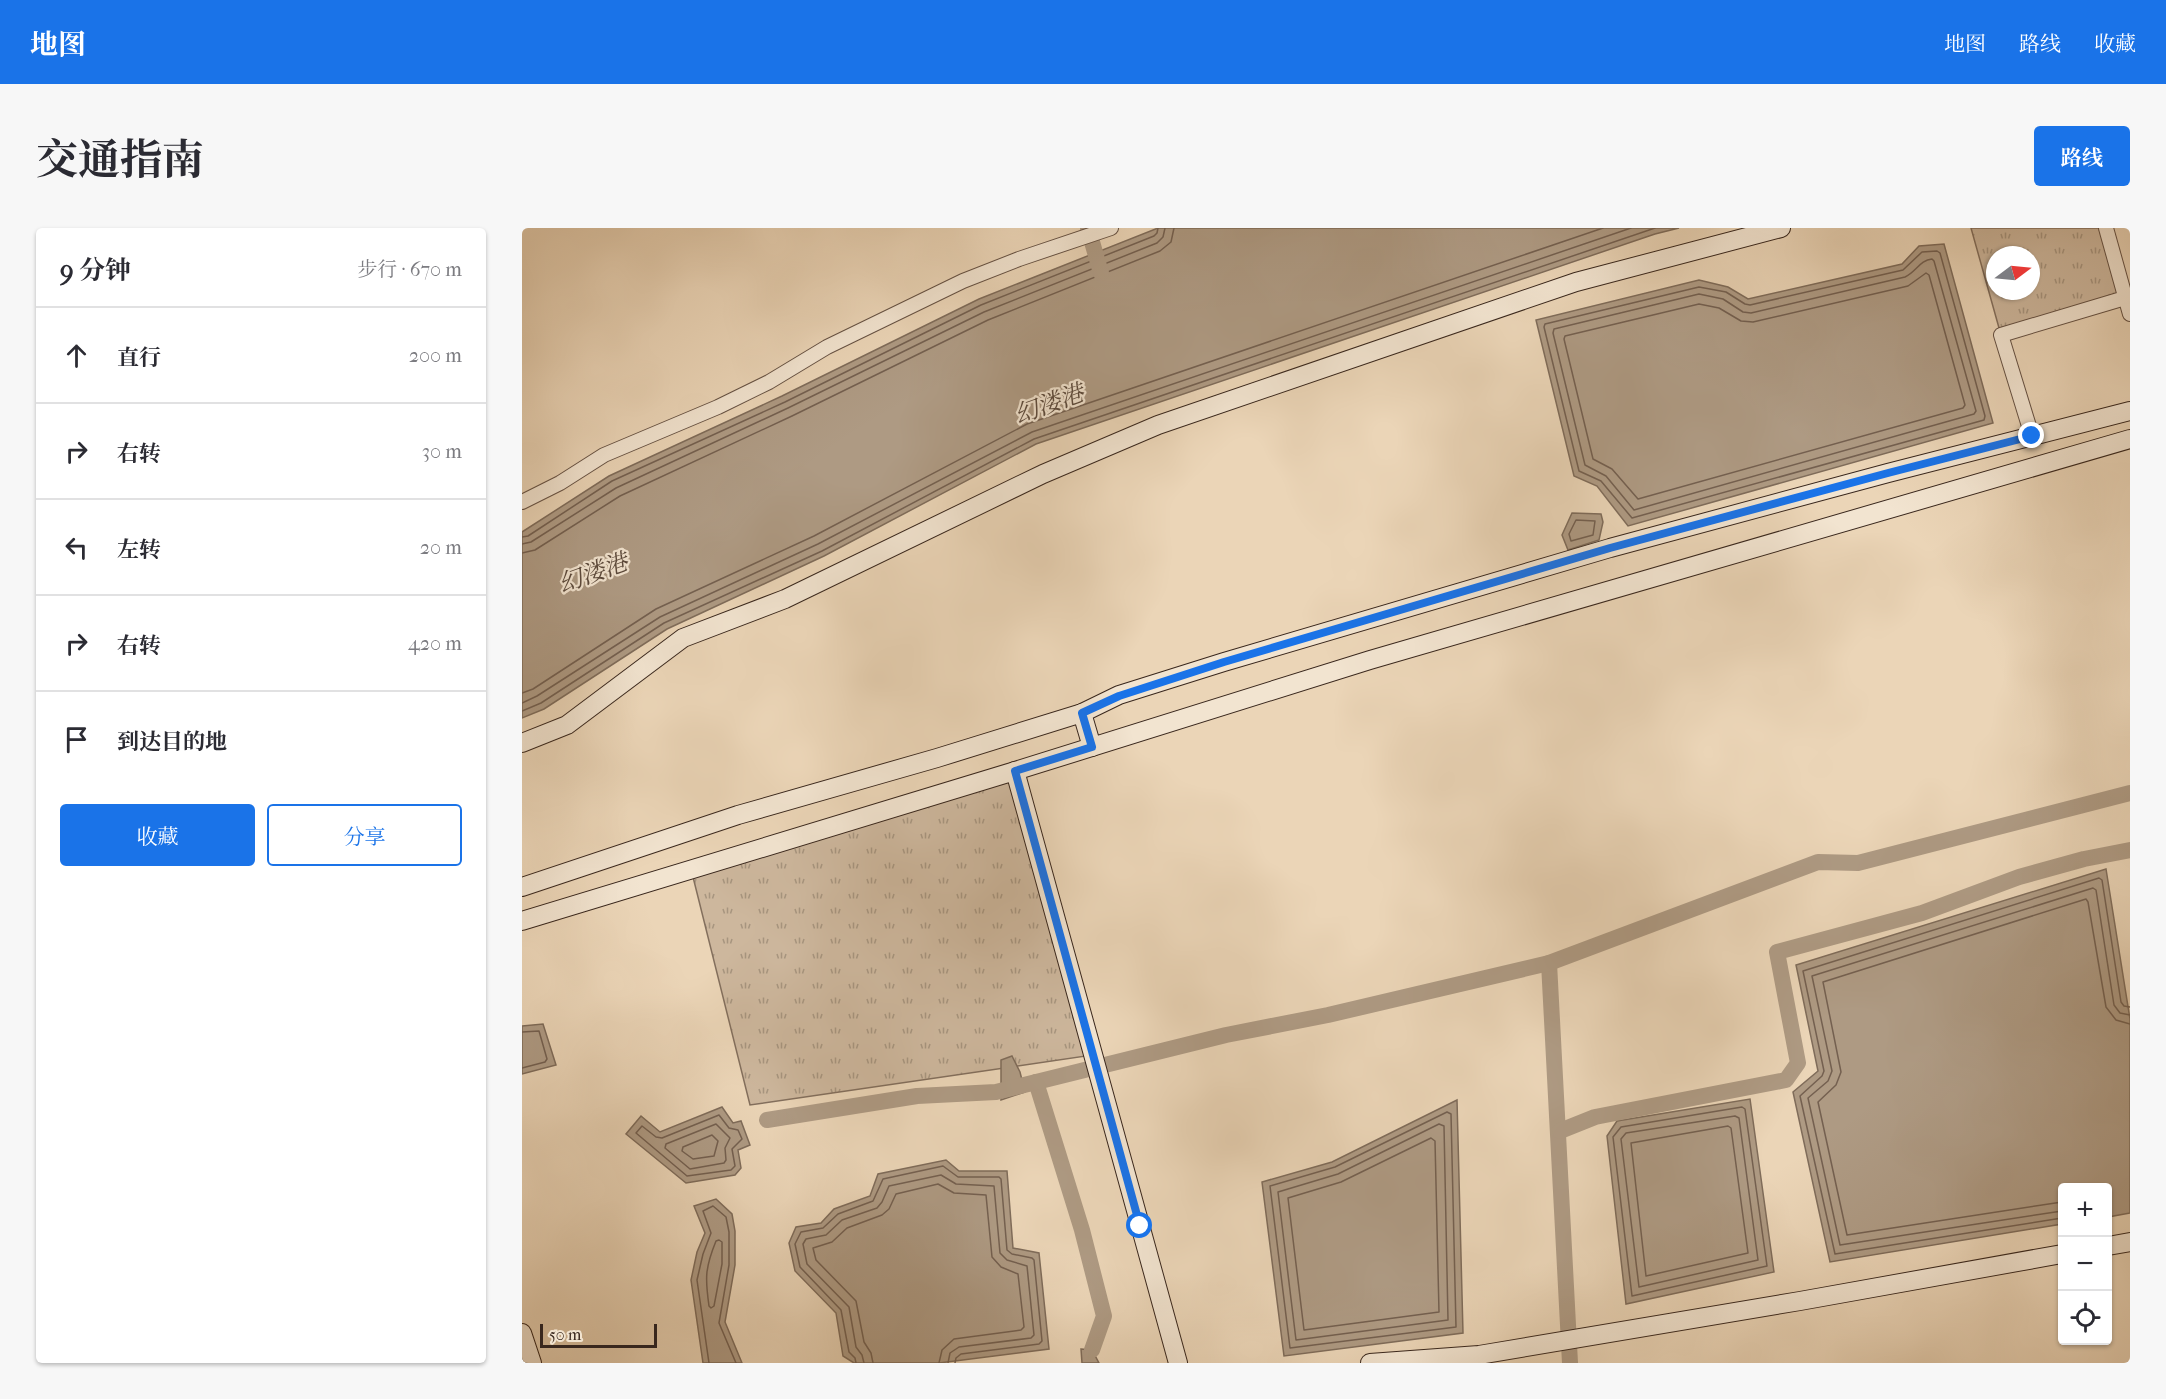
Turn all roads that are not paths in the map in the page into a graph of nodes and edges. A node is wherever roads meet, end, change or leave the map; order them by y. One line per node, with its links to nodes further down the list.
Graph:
1 (1110, 228): 10 (street)
2 (1781, 228): 12 (main road)
3 (2110, 229): 4 (street)
4 (2124, 268): 5 (street)
5 (2125, 298): 6 (street); 8 (street)
6 (2130, 314)
7 (2130, 411): 8 (main road)
8 (2032, 436): 11 (main road)
9 (2130, 439): 13 (main road)
10 (522, 502)
11 (1082, 713): 13 (main road); 15 (main road)
12 (522, 743)
13 (1092, 747): 14 (main road)
14 (1015, 771): 16 (main road); 22 (main road)
15 (522, 887)
16 (522, 921)
17 (2130, 1242): 18 (main road)
18 (2112, 1245)
19 (2058, 1255): 23 (main road)
20 (522, 1333): 21 (main road)
21 (532, 1363)
22 (1178, 1363)
23 (1370, 1363)

